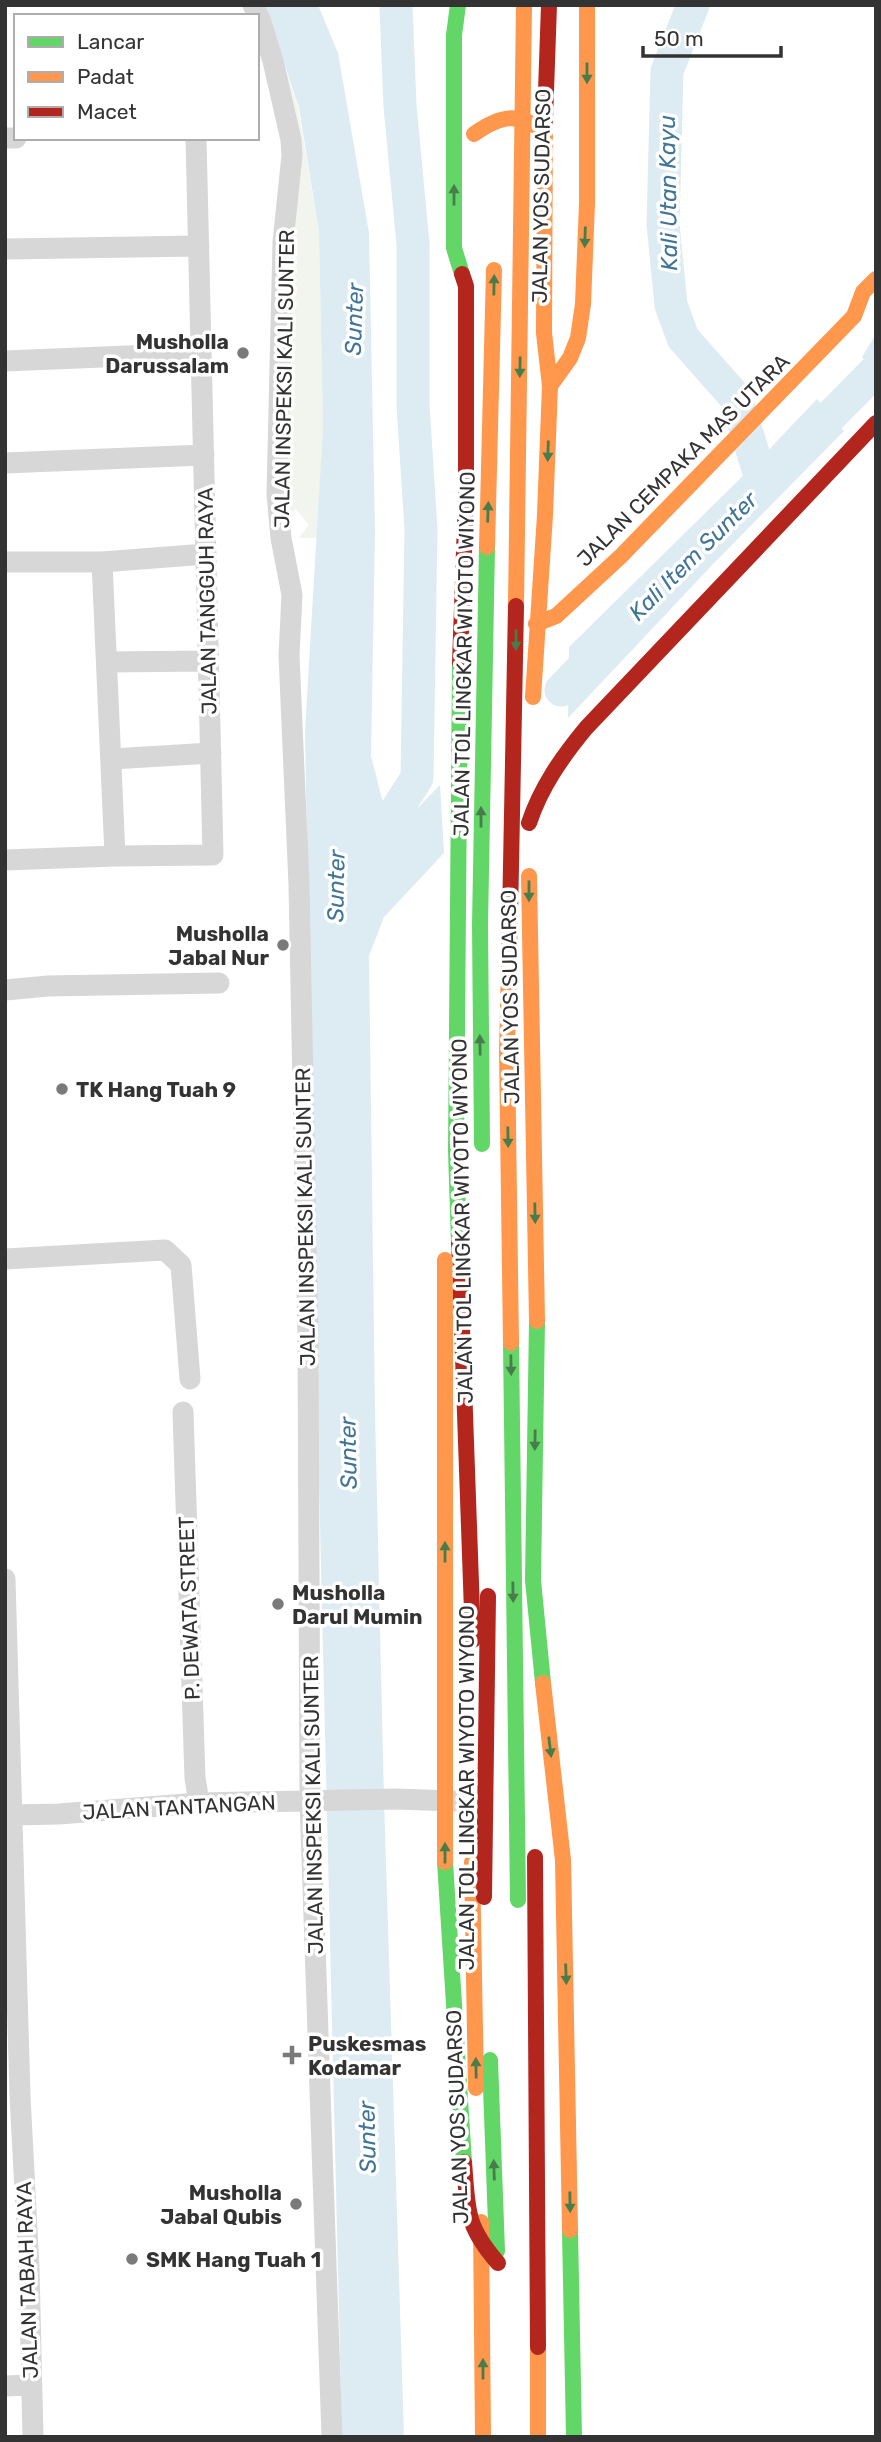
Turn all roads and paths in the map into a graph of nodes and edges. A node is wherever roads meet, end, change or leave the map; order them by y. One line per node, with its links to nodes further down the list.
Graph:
1 (441, 5): 7 (main road)
2 (458, 5): 7 (main road, JALAN YOS SUDARSO)
3 (524, 5): 64 (main road, one-way to 64, bridge)
4 (549, 5): 9 (main road, JALAN YOS SUDARSO)
5 (587, 5): 24 (main road, one-way to 24)
6 (259, 18): 56 (street, JALAN INSPEKSI KALI SUNTER)
7 (454, 35): 19 (main road, JALAN YOS SUDARSO, one-way to 7)
8 (497, 100): 12 (main road)
9 (545, 132): 10 (main road); 24 (main road, JALAN YOS SUDARSO)
10 (474, 134)
11 (196, 140): 13 (street, JALAN TANGGUH RAYA)
12 (496, 141)
13 (199, 246): 14 (street); 22 (street, JALAN TANGGUH RAYA)
14 (5, 249)
15 (495, 250): 44 (main road, JALAN TOL LINGKAR WIYOTO WIYONO, one-way to 15, bridge)
16 (473, 263): 19 (main road, JALAN YOS SUDARSO)
17 (560, 273): 24 (main road, JALAN YOS SUDARSO)
18 (876, 279): 21 (main road, JALAN CEMPAKA MAS UTARA)
19 (466, 286): 43 (main road, JALAN YOS SUDARSO)
20 (876, 309): 21 (main road, JALAN CEMPAKA MAS UTARA)
21 (854, 316): 31 (main road, JALAN CEMPAKA MAS UTARA)
22 (201, 352): 23 (street); 26 (street, JALAN TANGGUH RAYA)
23 (5, 361)
24 (550, 386): 31 (main road, JALAN YOS SUDARSO, one-way to 31)
25 (876, 423): 37 (main road)
26 (204, 455): 27 (street); 28 (street, JALAN TANGGUH RAYA)
27 (5, 463)
28 (206, 554): 30 (street); 32 (street, JALAN TANGGUH RAYA)
29 (5, 562): 30 (street)
30 (102, 562): 33 (street)
31 (536, 624): 34 (main road, JALAN YOS SUDARSO)
32 (208, 661): 33 (street); 35 (street, JALAN TANGGUH RAYA)
33 (107, 662): 36 (street)
34 (532, 714)
35 (211, 753): 36 (street); 38 (street, JALAN TANGGUH RAYA)
36 (111, 759): 38 (street)
37 (552, 770): 37 (main road)
38 (115, 856): 39 (street, JALAN TANGGUH RAYA)
39 (5, 860)
40 (529, 863): 52 (main road, JALAN YOS SUDARSO, one-way to 52)
41 (219, 983): 42 (street)
42 (5, 990)
43 (456, 1151): 45 (main road); 57 (main road, JALAN YOS SUDARSO)
44 (482, 1156)
45 (442, 1212)
46 (443, 1235): 66 (main road, one-way to 46, bridge)
47 (5, 1259): 48 (street)
48 (190, 1380)
49 (183, 1412): 58 (street, P. DEWATA STREET)
50 (5, 1578): 60 (street, JALAN TABAH RAYA)
51 (488, 1582): 66 (main road, JALAN TOL LINGKAR WIYOTO WIYONO, one-way to 51, bridge)
52 (534, 1607): 53 (main road, JALAN YOS SUDARSO); 59 (main road, JALAN YOS SUDARSO, one-way to 59)
53 (531, 1648): 54 (main road); 55 (main road, JALAN YOS SUDARSO)
54 (480, 1649)
55 (534, 1748)
56 (316, 1801): 57 (street, JALAN TANTANGAN); 58 (street, JALAN TANTANGAN); 70 (street, JALAN INSPEKSI KALI SUNTER)
57 (471, 1801): 71 (main road, JALAN YOS SUDARSO, one-way to 57)
58 (199, 1803): 60 (street, JALAN TANTANGAN)
59 (557, 1804): 61 (main road); 76 (main road, JALAN YOS SUDARSO, one-way to 76)
60 (13, 1815): 67 (street, JALAN TABAH RAYA)
61 (541, 1841): 62 (main road); 75 (main road)
62 (536, 1867): 63 (main road); 74 (main road)
63 (481, 1879)
64 (518, 1914)
65 (520, 2010): 73 (main road)
66 (498, 2276): 72 (main road, JALAN TOL LINGKAR WIYOTO WIYONO)
67 (30, 2385): 68 (street); 69 (street, JALAN TABAH RAYA)
68 (5, 2386)
69 (33, 2437)
70 (332, 2437)
71 (483, 2437)
72 (497, 2437)
73 (527, 2437)
74 (538, 2437)
75 (551, 2437)
76 (575, 2437)

